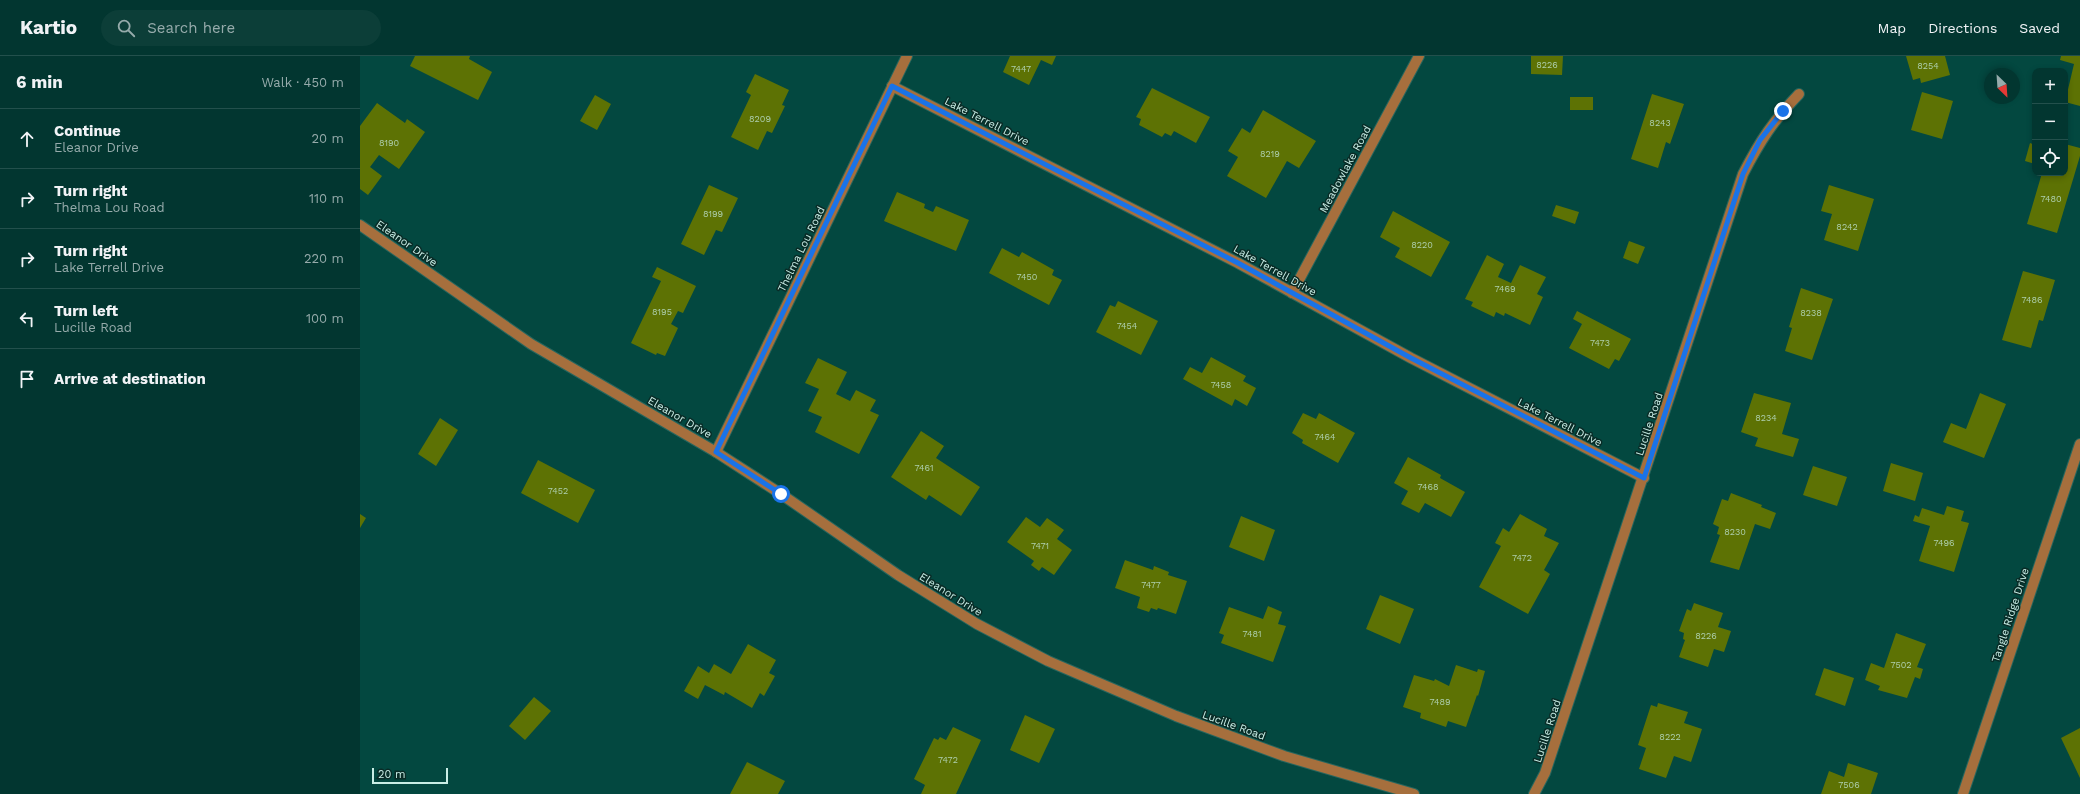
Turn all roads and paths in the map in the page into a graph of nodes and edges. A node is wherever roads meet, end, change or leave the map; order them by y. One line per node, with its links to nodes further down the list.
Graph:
1 (907, 56): 3 (street, Thelma Lou Road)
2 (1419, 56): 6 (street, Meadowlake Road)
3 (892, 86): 6 (street, Lake Terrell Drive); 8 (street, Thelma Lou Road)
4 (1799, 94): 9 (street, Lucille Road)
5 (360, 225): 8 (street, Eleanor Drive)
6 (1292, 293): 9 (street, Lake Terrell Drive)
7 (2080, 444): 13 (street, Tangle Ridge Drive)
8 (716, 452): 10 (street, Eleanor Drive)
9 (1644, 478): 12 (street, Lucille Road)
10 (1117, 691): 11 (street, Lucille Road)
11 (1414, 794)
12 (1534, 794)
13 (1963, 794)

